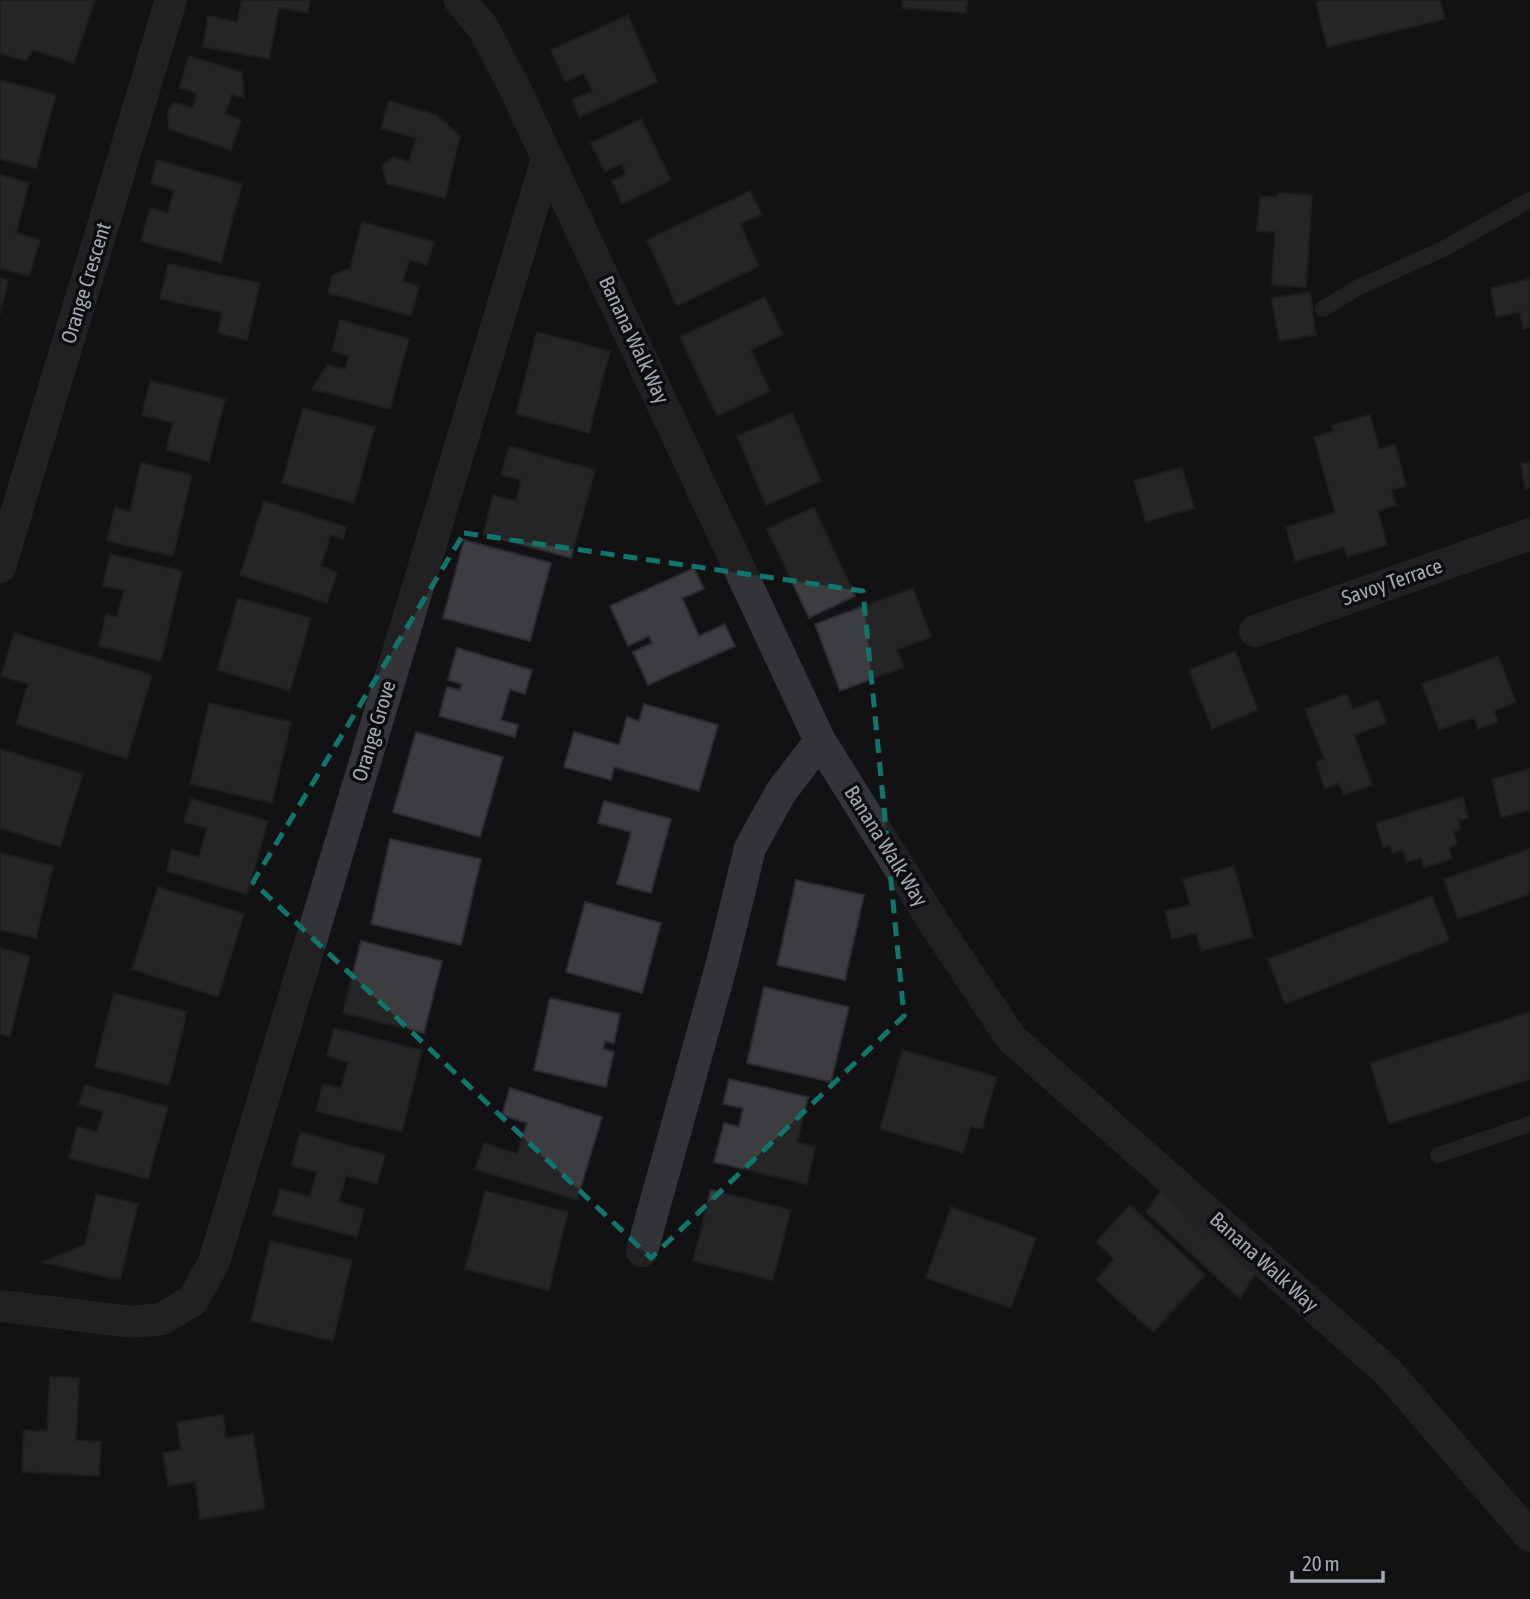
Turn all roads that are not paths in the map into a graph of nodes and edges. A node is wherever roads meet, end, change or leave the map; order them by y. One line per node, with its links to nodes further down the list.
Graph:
1 (171, 0): 7 (street, Orange Crescent)
2 (460, 0): 3 (street, Banana Walk Way)
3 (547, 159): 9 (street, Banana Walk Way); 13 (street, Orange Grove)
4 (1530, 200): 5 (lane)
5 (1323, 309)
6 (1530, 534): 8 (street, Savoy Terrace)
7 (0, 567)
8 (1255, 631)
9 (820, 741): 12 (street); 14 (street, Banana Walk Way)
10 (1530, 1124): 11 (lane)
11 (1438, 1155)
12 (642, 1251)
13 (0, 1307)
14 (1530, 1536)

